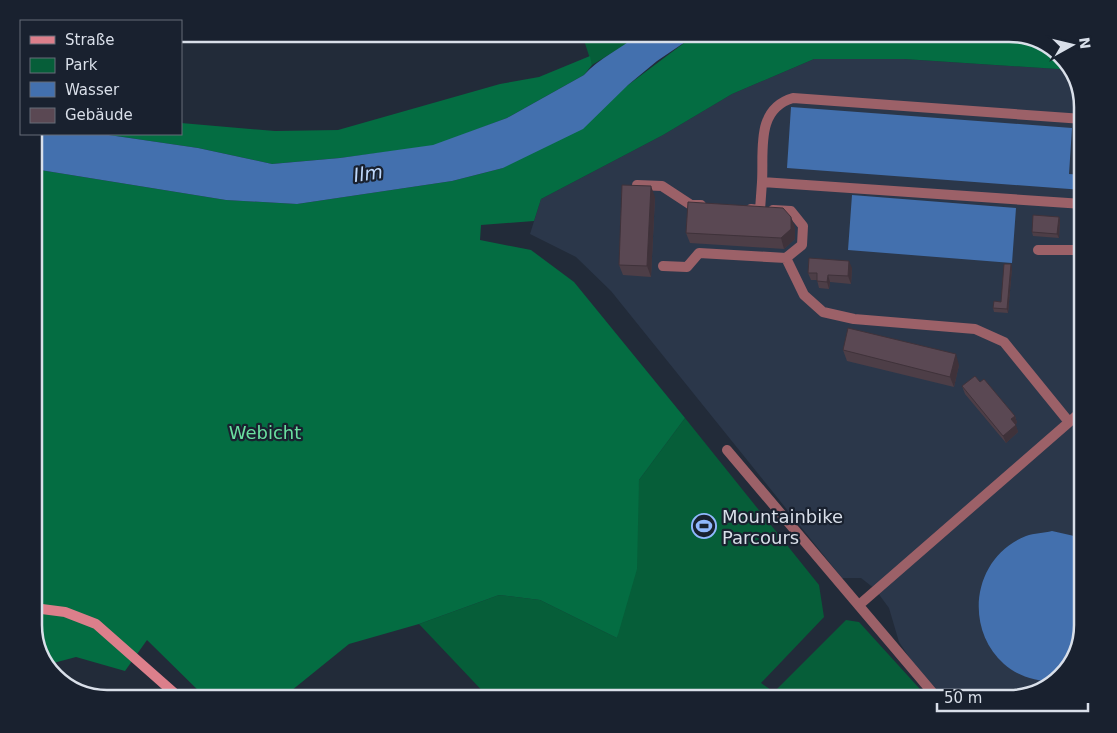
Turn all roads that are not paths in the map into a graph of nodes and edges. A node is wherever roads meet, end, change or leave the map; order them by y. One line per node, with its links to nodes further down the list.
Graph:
1 (1074, 118): 2 (lane)
2 (762, 182): 4 (lane); 7 (lane)
3 (636, 184): 5 (lane)
4 (1074, 203)
5 (711, 206)
6 (740, 208): 7 (lane)
7 (760, 210): 10 (lane)
8 (1038, 250): 9 (lane)
9 (1074, 250)
10 (786, 258): 11 (lane); 13 (lane)
11 (663, 266)
12 (1074, 418): 13 (lane)
13 (1069, 422): 15 (lane)
14 (728, 450): 15 (lane)
15 (860, 605): 18 (lane)
16 (43, 609): 17 (street)
17 (171, 690)
18 (931, 690)

